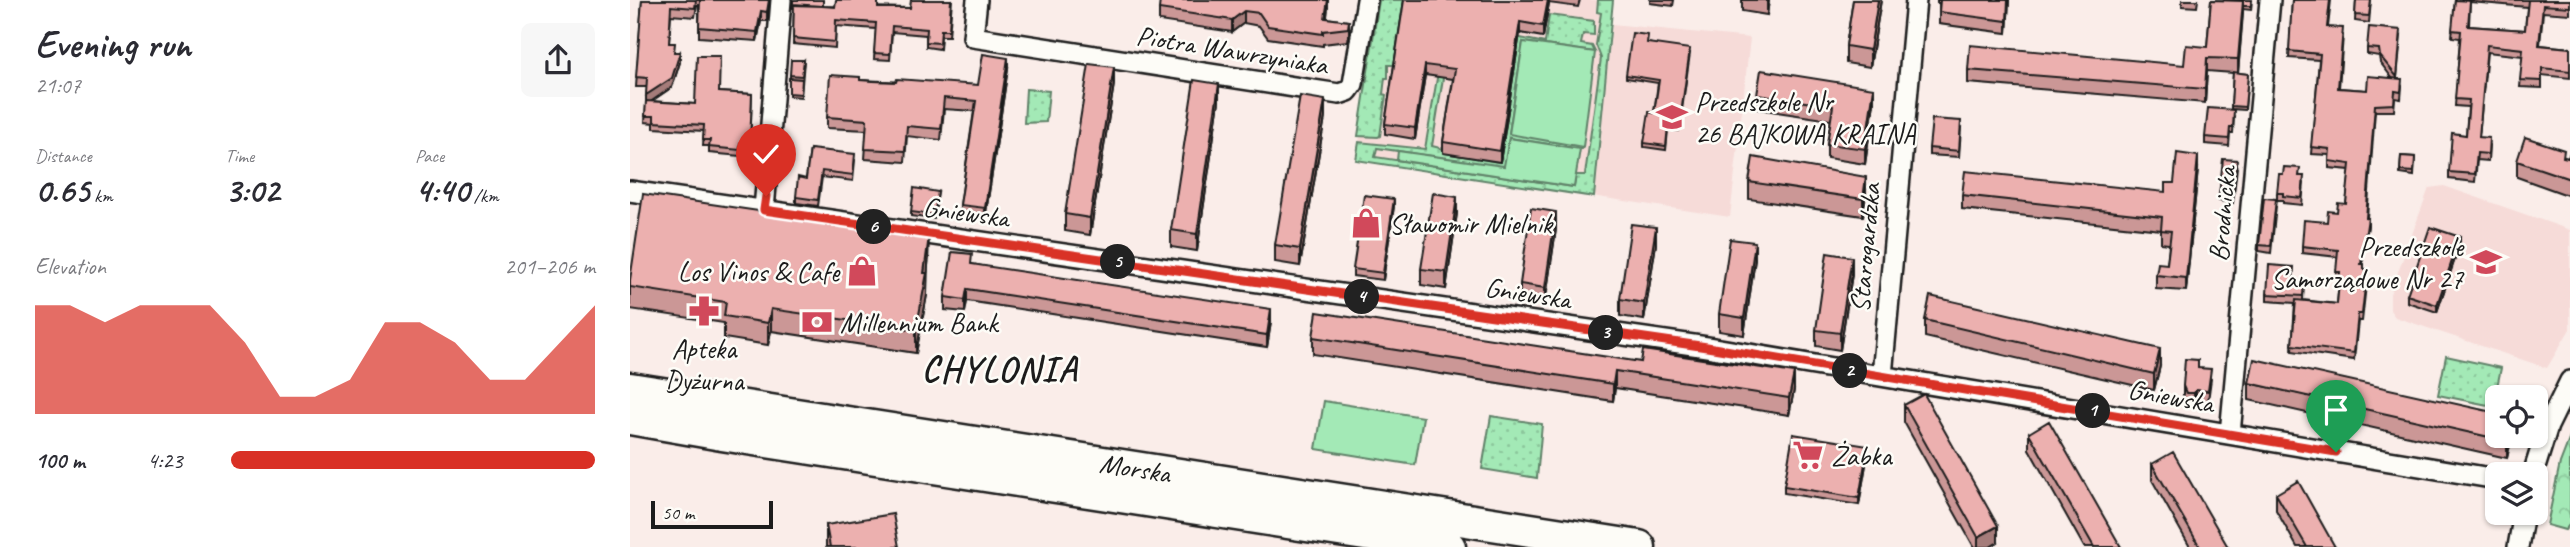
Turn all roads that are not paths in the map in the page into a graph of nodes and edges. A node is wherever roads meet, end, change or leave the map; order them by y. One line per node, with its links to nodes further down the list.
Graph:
1 (781, 0): 7 (street)
2 (977, 0): 3 (street, Piotra Wawrzyniaka)
3 (1367, 0)
4 (1916, 0): 8 (street, Starogardzka)
5 (2270, 0): 12 (street, Brodnicka)
6 (630, 191): 7 (street, Gniewska)
7 (764, 210): 8 (street, Gniewska)
8 (1882, 376): 12 (street, Gniewska)
9 (2570, 381): 13 (street)
10 (630, 389): 17 (main road, Morska)
11 (630, 418): 16 (main road, Morska)
12 (2230, 434): 14 (street, Gniewska)
13 (2537, 462)
14 (2485, 478)
15 (2522, 525): 18 (street)
16 (1449, 547)
17 (1639, 547)
18 (2518, 547)

